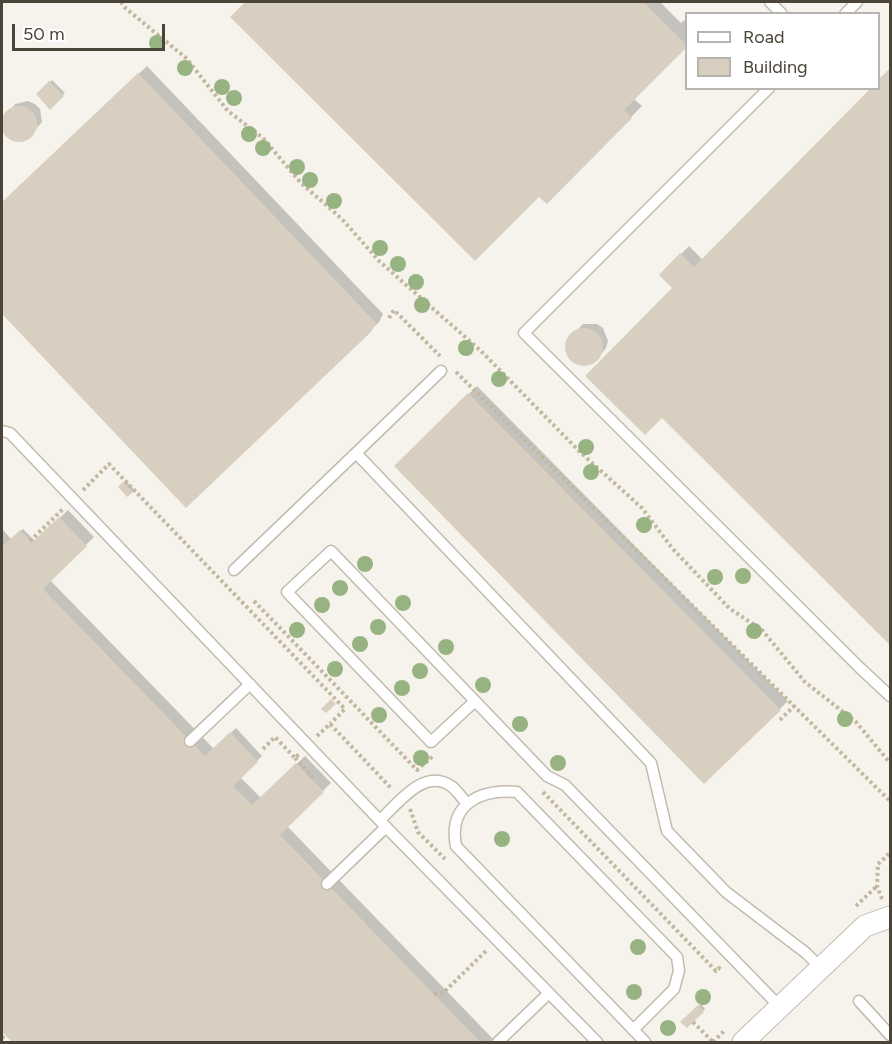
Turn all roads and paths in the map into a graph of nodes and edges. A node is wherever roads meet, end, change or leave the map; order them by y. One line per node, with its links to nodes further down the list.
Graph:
1 (121, 2): 21 (path)
2 (767, 90): 12 (lane)
3 (389, 318): 4 (path)
4 (444, 360)
5 (447, 370): 7 (lane); 15 (path)
6 (2, 430): 8 (lane)
7 (356, 453): 10 (lane); 29 (lane)
8 (73, 499): 9 (path); 11 (lane); 16 (path)
9 (30, 541)
10 (234, 570)
11 (250, 684): 19 (lane); 25 (lane)
12 (891, 696)
13 (475, 701): 13 (lane); 34 (lane)
14 (352, 703): 16 (path)
15 (794, 706): 17 (path); 23 (path)
16 (345, 709): 18 (path)
17 (780, 720)
18 (330, 724)
19 (190, 741)
20 (295, 758): 22 (path)
21 (891, 763)
22 (310, 778)
23 (891, 801)
24 (467, 804): 25 (lane); 36 (lane); 36 (lane)
25 (383, 823): 27 (lane); 31 (lane)
26 (891, 853): 28 (path)
27 (327, 884)
28 (890, 917): 29 (street)
29 (820, 967): 34 (street)
30 (443, 993): 32 (path)
31 (549, 993): 38 (lane); 39 (lane)
32 (434, 994)
33 (859, 1001): 37 (lane)
34 (780, 1007): 42 (street)
35 (693, 1022): 41 (path)
36 (633, 1030): 40 (lane)
37 (891, 1035)
38 (498, 1042)
39 (597, 1042)
40 (645, 1042)
41 (713, 1042)
42 (743, 1042)

